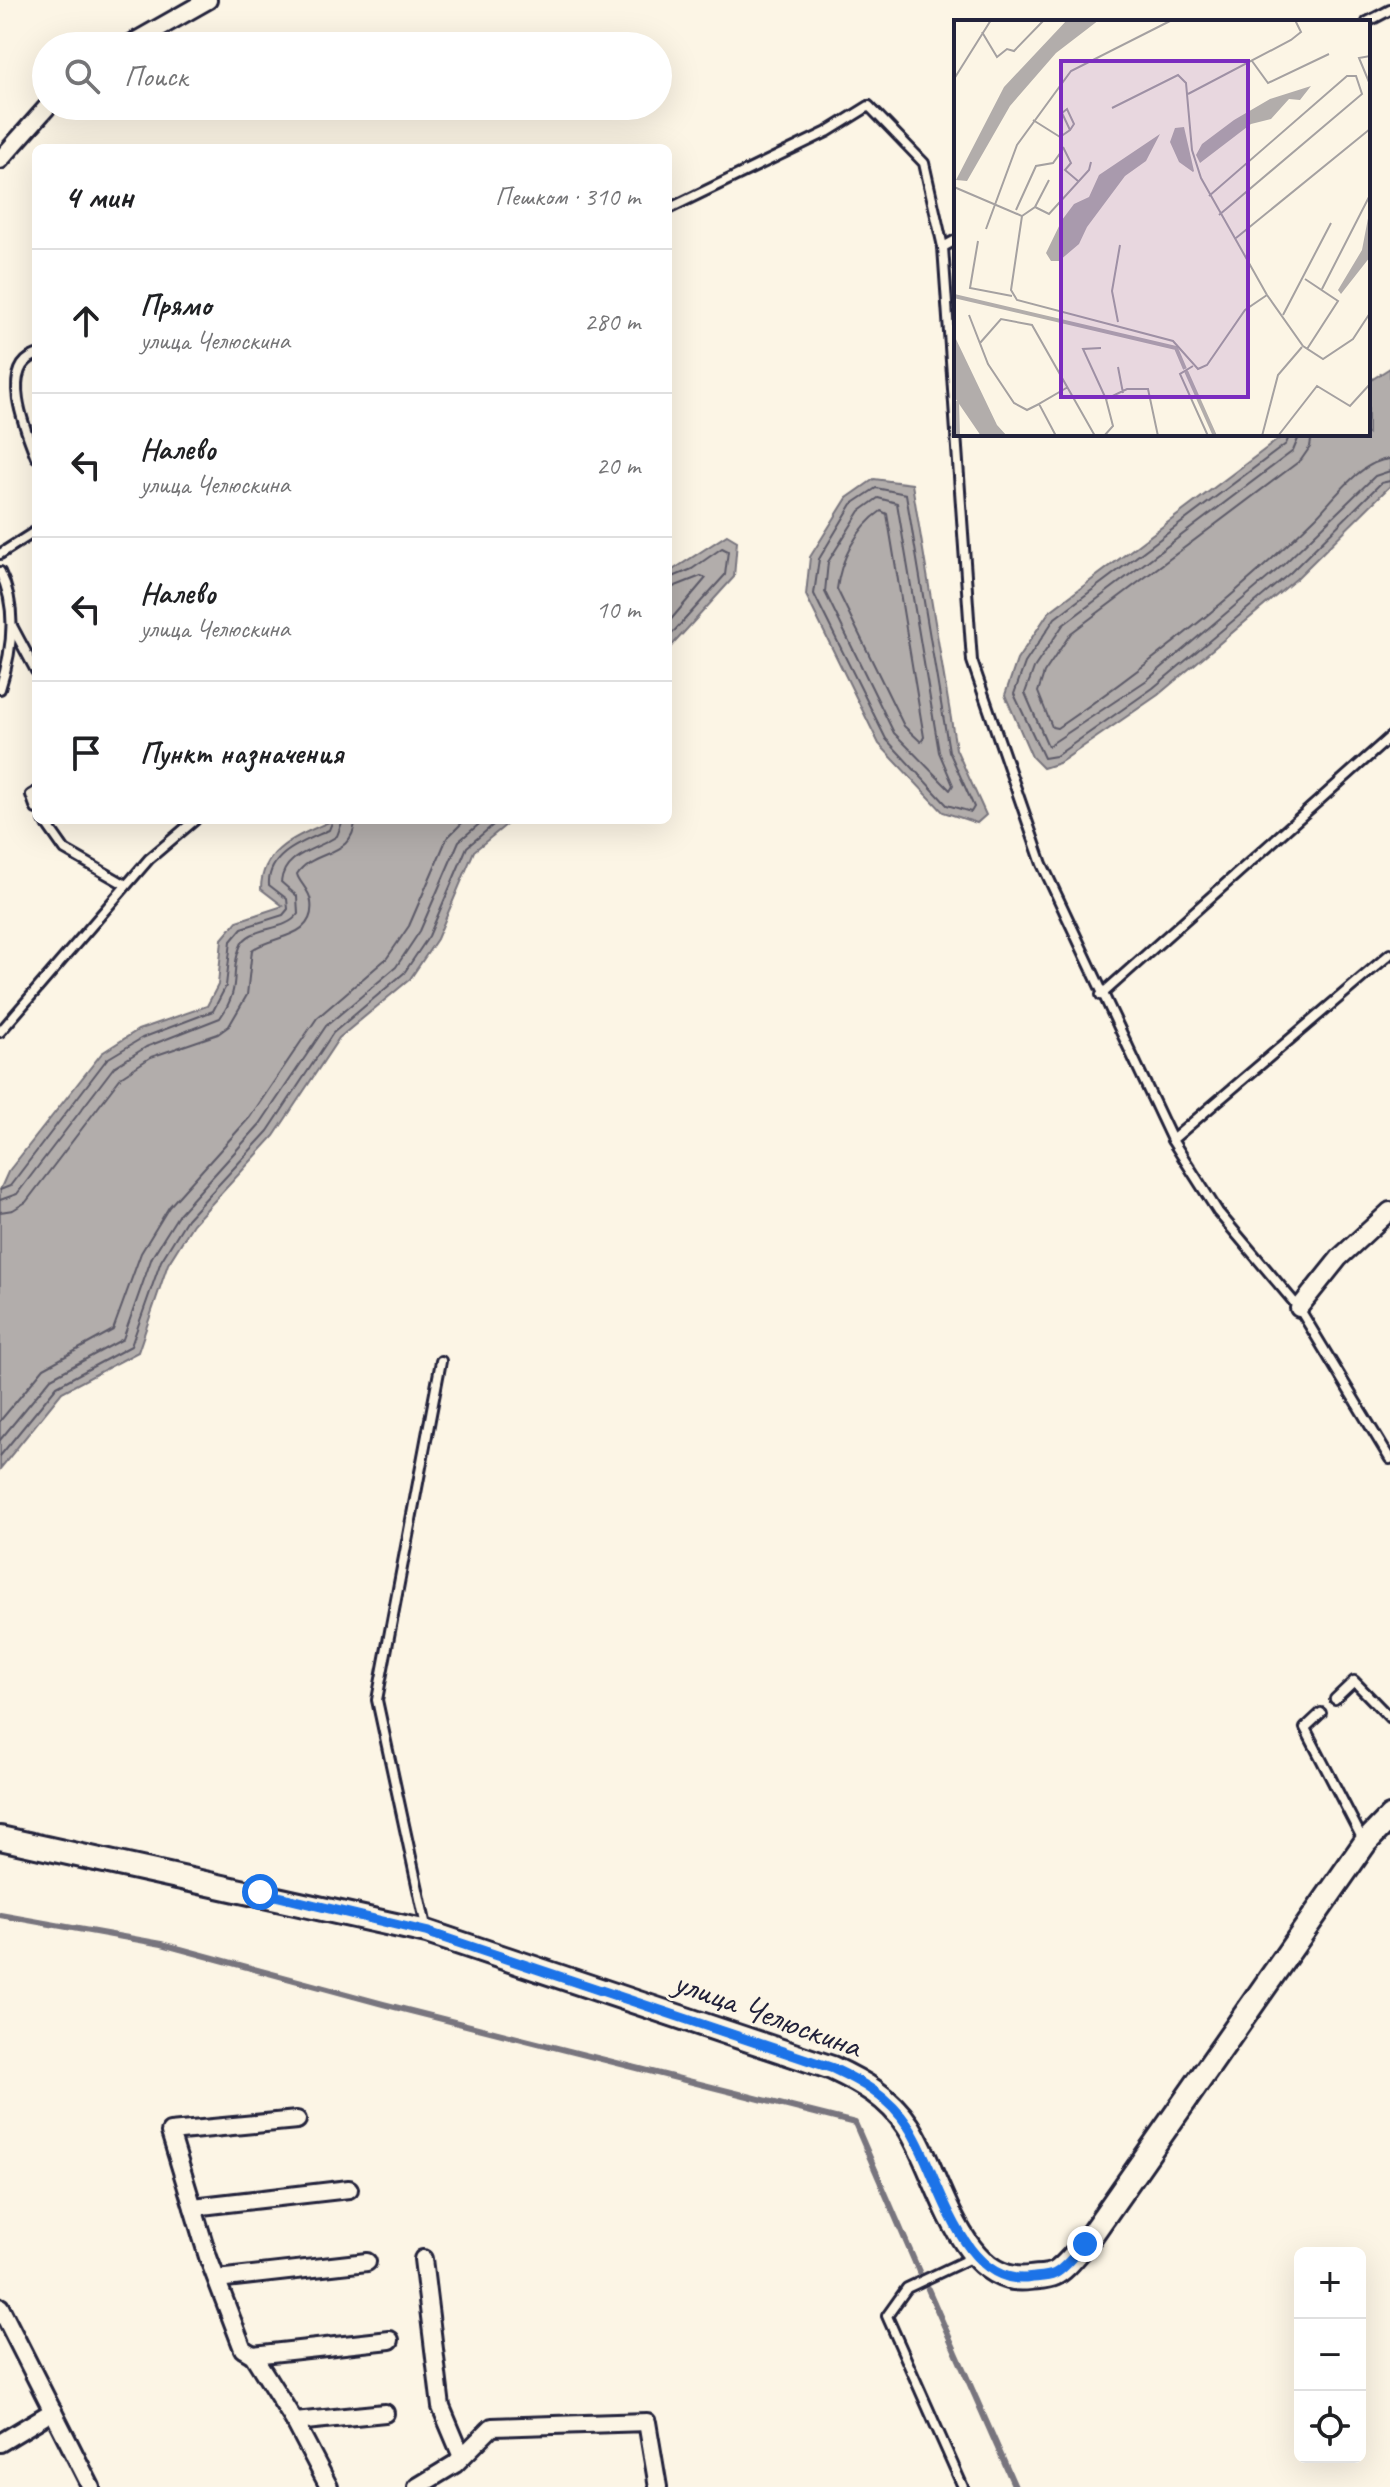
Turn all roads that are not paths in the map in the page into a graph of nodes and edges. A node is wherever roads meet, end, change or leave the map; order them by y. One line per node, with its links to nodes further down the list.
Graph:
1 (208, 0): 4 (street)
2 (1390, 10): 3 (lane)
3 (1370, 20)
4 (152, 32)
5 (36, 120): 6 (street)
6 (0, 160)
7 (672, 207): 9 (lane)
8 (954, 241): 9 (lane)
9 (943, 247): 11 (lane)
10 (32, 358): 13 (lane)
11 (954, 404)
12 (956, 436): 25 (lane)
13 (32, 447)
14 (32, 534): 15 (lane)
15 (0, 554)
16 (0, 572): 17 (lane)
17 (12, 626): 18 (lane); 19 (lane)
18 (32, 664)
19 (0, 689)
20 (1390, 737): 25 (lane)
21 (47, 824): 23 (lane)
22 (190, 824): 23 (lane)
23 (126, 885): 26 (lane)
24 (1390, 954): 27 (lane)
25 (1101, 995): 27 (lane)
26 (0, 1032)
27 (1172, 1140): 29 (lane)
28 (1390, 1211): 29 (street)
29 (1299, 1308): 31 (lane)
30 (441, 1361): 38 (lane)
31 (1390, 1459)
32 (1335, 1699): 34 (lane)
33 (1321, 1713): 37 (lane)
34 (1390, 1718)
35 (1390, 1817): 37 (street, улица Челюскина)
36 (0, 1838): 38 (street, улица Челюскина)
37 (1365, 1843): 42 (street, улица Челюскина)
38 (427, 1932): 42 (street, улица Челюскина)
39 (297, 2120): 41 (street)
40 (349, 2189): 41 (street)
41 (193, 2207): 45 (street)
42 (976, 2255): 58 (lane)
43 (423, 2259): 53 (street)
44 (367, 2262): 45 (street)
45 (217, 2279): 48 (street)
46 (0, 2307): 49 (street)
47 (390, 2340): 48 (street)
48 (253, 2355): 51 (street)
49 (53, 2411): 52 (street); 54 (street)
50 (385, 2413): 51 (street)
51 (295, 2422): 55 (street)
52 (0, 2443)
53 (462, 2457): 56 (street); 57 (street)
54 (91, 2487)
55 (329, 2487)
56 (417, 2487)
57 (658, 2487)
58 (963, 2487)

